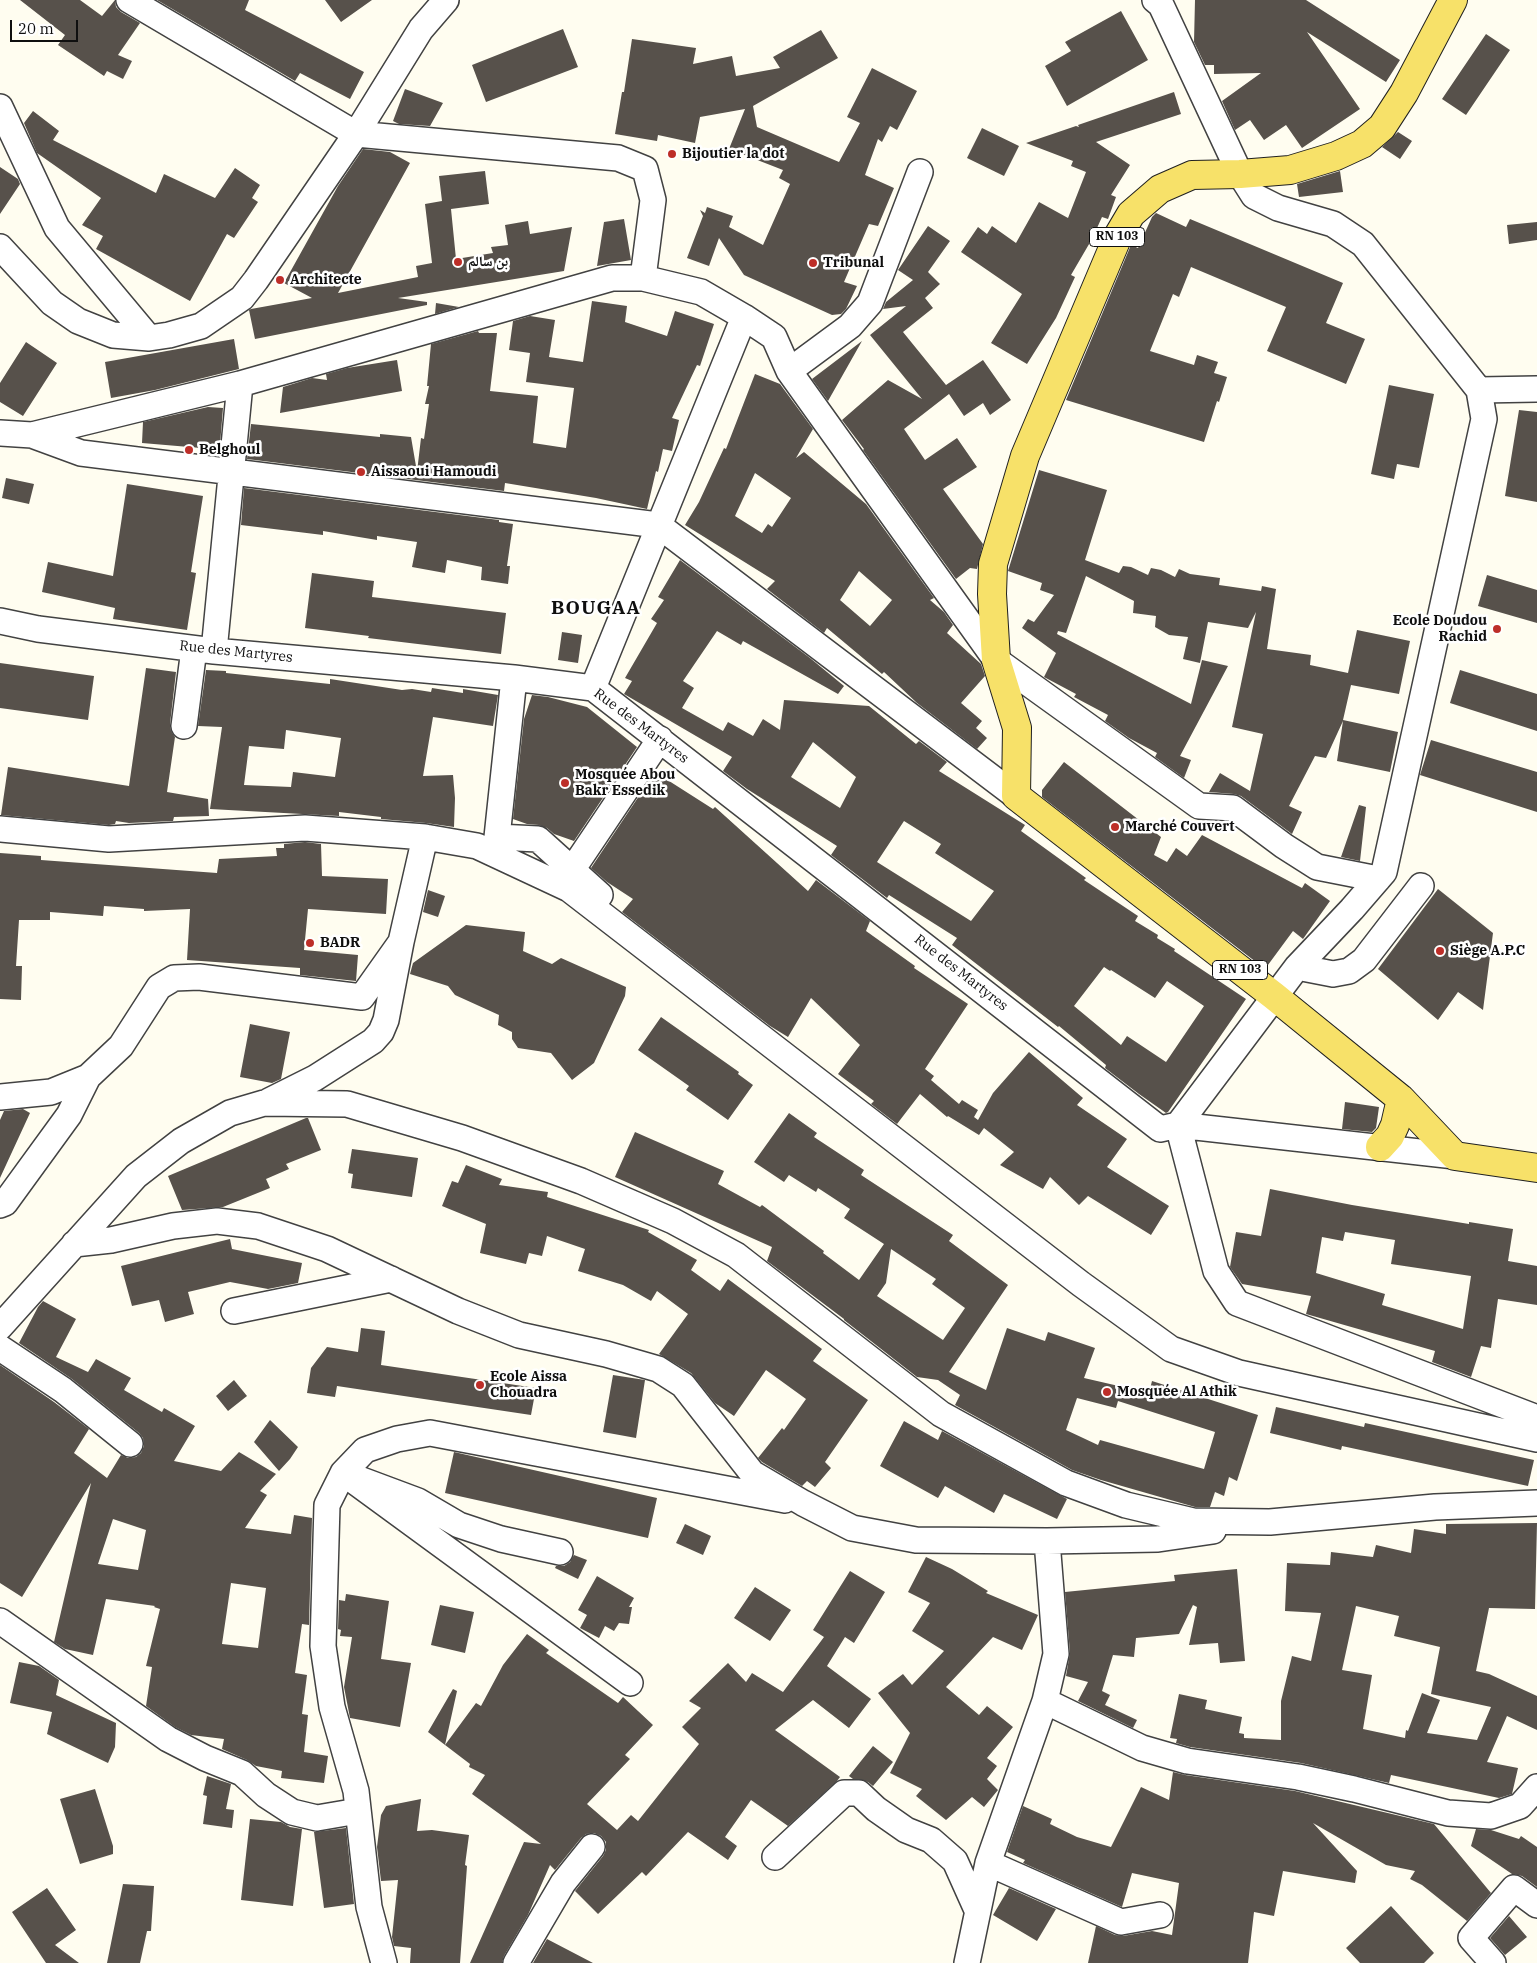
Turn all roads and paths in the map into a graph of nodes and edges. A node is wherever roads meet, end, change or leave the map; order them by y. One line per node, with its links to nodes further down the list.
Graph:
1 (130, 0): 6 (street)
2 (446, 0): 6 (street)
3 (1155, 0): 8 (street)
4 (1453, 0): 8 (main road, RN 103)
5 (0, 107): 12 (street)
6 (356, 134): 10 (street); 12 (street)
7 (920, 172): 13 (street)
8 (1240, 174): 16 (street); 23 (main road, RN 103)
9 (0, 247): 12 (street)
10 (643, 278): 11 (street); 14 (street)
11 (744, 317): 13 (street); 20 (street)
12 (149, 338)
13 (789, 371): 23 (street)
14 (240, 384): 18 (street); 19 (street)
15 (1537, 389): 16 (street)
16 (1479, 390): 33 (street)
17 (0, 433): 18 (street)
18 (32, 435): 19 (street)
19 (232, 473): 20 (street); 22 (street)
20 (658, 525): 25 (street); 28 (street)
21 (0, 620): 22 (street, Rue des Martyres)
22 (204, 650): 24 (street, Rue des Martyres); 26 (street)
23 (996, 660): 28 (main road, RN 103); 33 (street)
24 (514, 678): 25 (street, Rue des Martyres); 31 (street)
25 (593, 688): 27 (street, Rue des Martyres)
26 (184, 726)
27 (660, 740): 32 (street); 43 (street, Rue des Martyres)
28 (1016, 796): 38 (main road, RN 103)
29 (0, 829): 30 (street)
30 (425, 837): 31 (street); 36 (street)
31 (487, 842): 32 (street); 35 (street)
32 (572, 870): 35 (street)
33 (1378, 879): 37 (street)
34 (1421, 886): 37 (street)
35 (629, 935): 54 (street)
36 (401, 942): 39 (street); 42 (street)
37 (1297, 967): 38 (street)
38 (1274, 996): 41 (main road, RN 103); 43 (street)
39 (88, 1077): 40 (street); 47 (street)
40 (0, 1097)
41 (1401, 1099): 44 (main road); 45 (main road, RN 103)
42 (264, 1103): 48 (street); 59 (street)
43 (1169, 1127): 44 (street); 53 (street)
44 (1380, 1147): 45 (street)
45 (1455, 1156): 46 (main road)
46 (1537, 1168)
47 (0, 1205)
48 (74, 1244): 49 (street); 51 (street)
49 (391, 1279): 50 (street); 57 (street)
50 (234, 1311)
51 (0, 1327)
52 (0, 1348): 55 (street)
53 (1537, 1418)
54 (1537, 1439)
55 (130, 1444)
56 (343, 1473): 57 (street); 61 (street); 63 (street); 66 (street)
57 (803, 1503): 60 (street)
58 (1537, 1503): 59 (street)
59 (1270, 1522): 60 (street)
60 (1047, 1541): 64 (street)
61 (560, 1552)
62 (0, 1621): 66 (street)
63 (630, 1682)
64 (1045, 1701): 65 (street); 69 (street)
65 (1537, 1787)
66 (358, 1811): 73 (street)
67 (592, 1847): 74 (street)
68 (775, 1857): 71 (street)
69 (988, 1863): 71 (street); 72 (street)
70 (1537, 1905): 76 (street)
71 (977, 1910): 75 (street)
72 (1160, 1915)
73 (384, 1963)
74 (516, 1963)
75 (967, 1963)
76 (1492, 1963)

